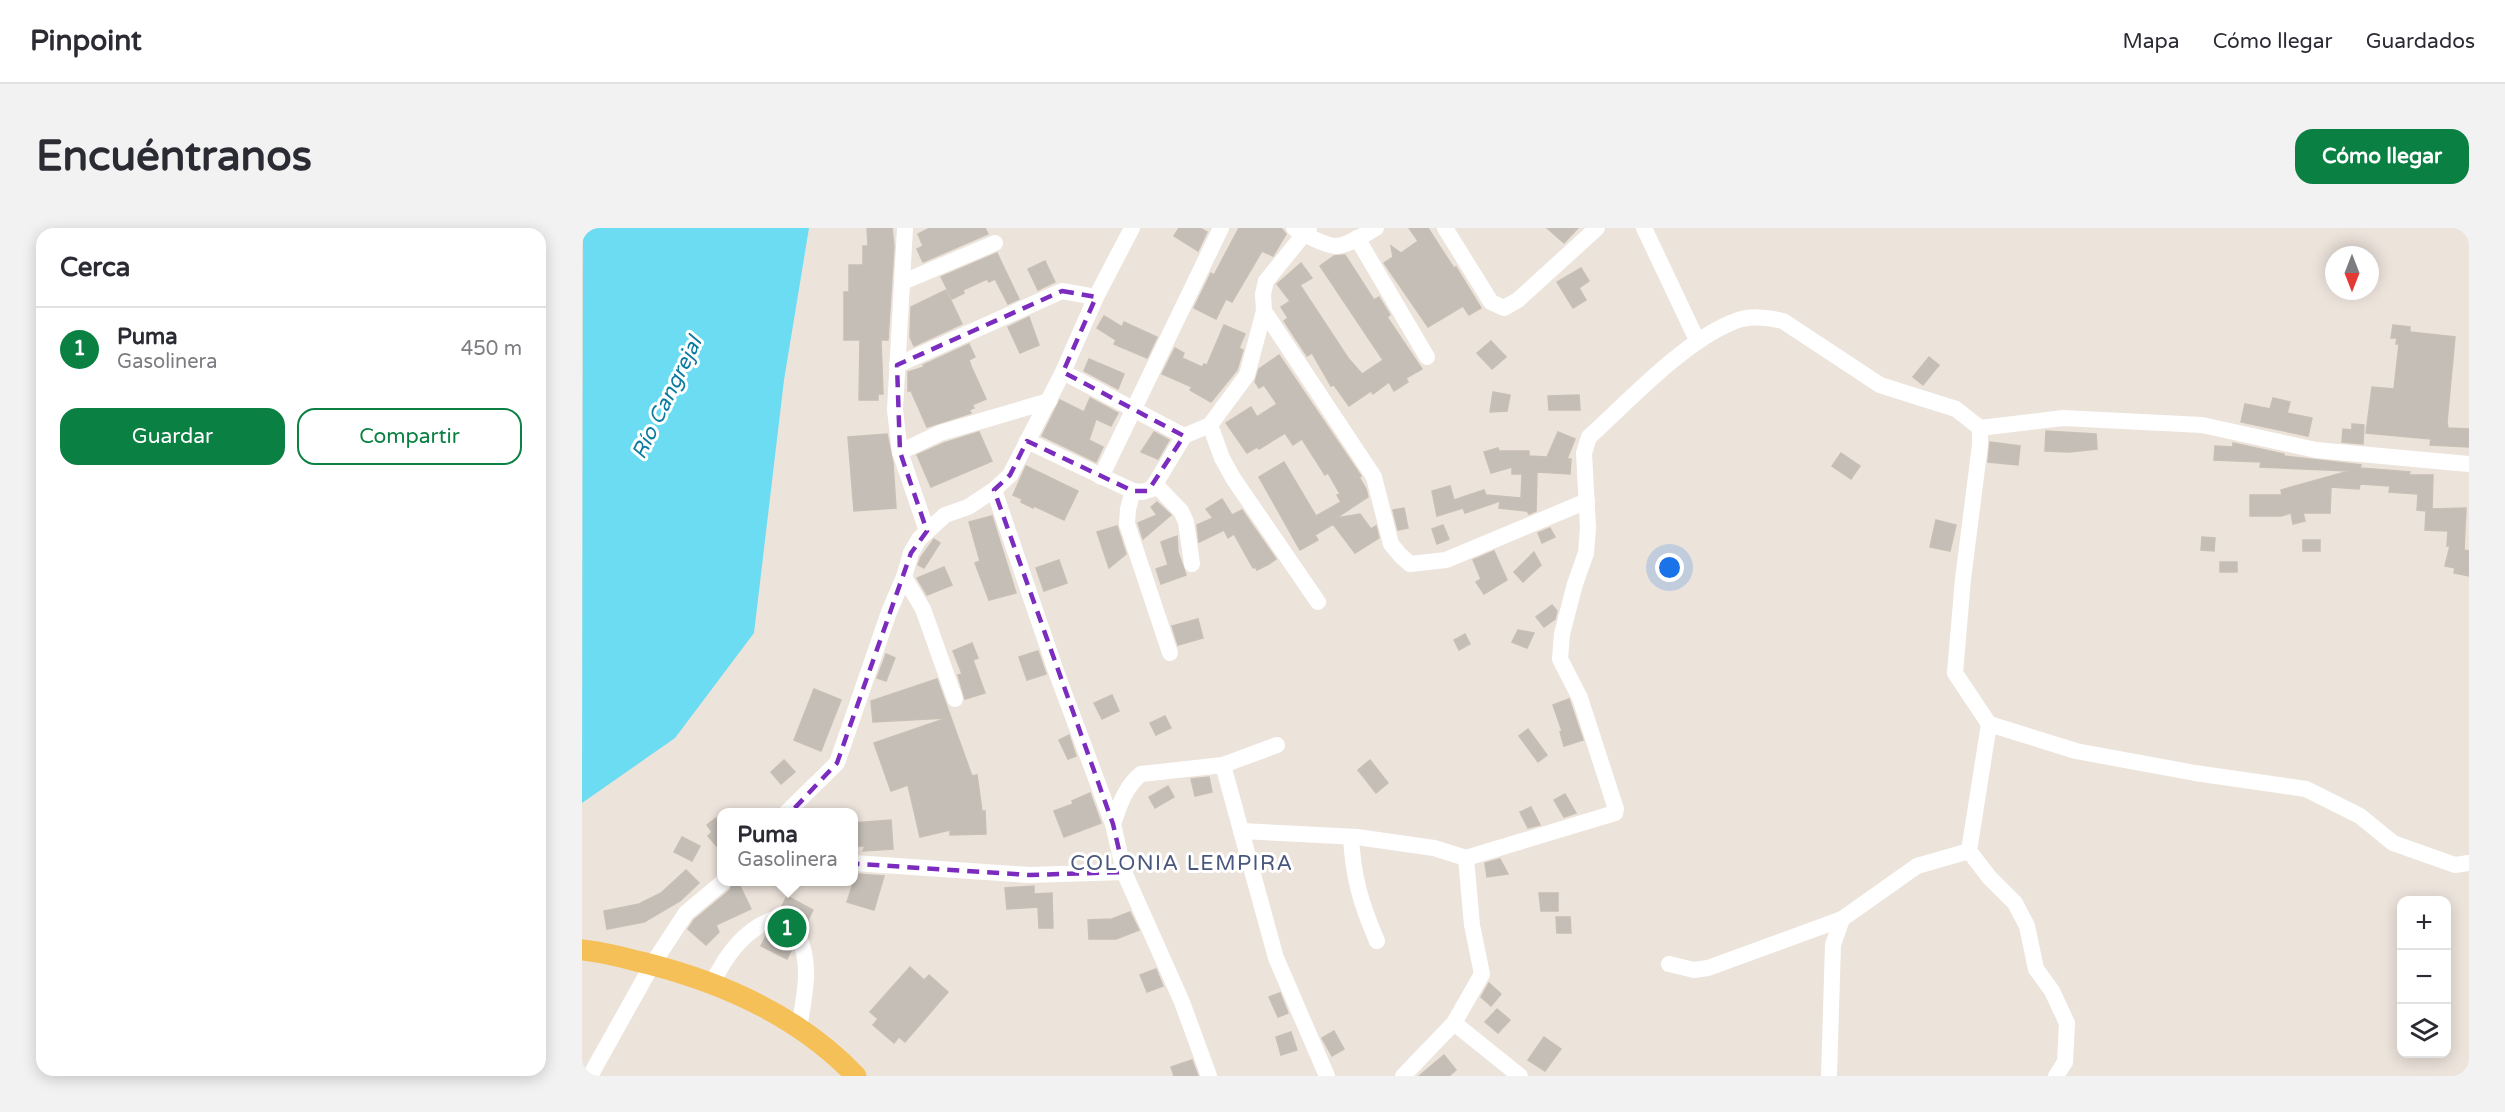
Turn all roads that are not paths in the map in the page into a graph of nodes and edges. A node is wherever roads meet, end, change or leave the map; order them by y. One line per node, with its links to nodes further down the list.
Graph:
1 (905, 228): 11 (street)
2 (1132, 228): 12 (street)
3 (1221, 228): 19 (street)
4 (1376, 228): 9 (street)
5 (1445, 228): 6 (street)
6 (1597, 228)
7 (1644, 228): 14 (street)
8 (1303, 230): 9 (street); 13 (street)
9 (1357, 238): 15 (street)
10 (995, 243): 11 (street)
11 (903, 282): 16 (street)
12 (1096, 297): 16 (street); 17 (street)
13 (1264, 311): 20 (street); 30 (street)
14 (1697, 340): 21 (street); 30 (street)
15 (1427, 357)
16 (897, 365): 24 (street)
17 (1063, 372): 18 (street); 19 (street)
18 (1048, 401): 23 (street); 24 (street)
19 (1134, 408): 22 (street); 26 (street)
20 (1210, 425): 22 (street); 34 (street)
21 (1980, 428): 25 (street); 37 (street)
22 (1185, 436): 27 (street)
23 (1027, 441): 26 (street); 28 (street)
24 (900, 452): 31 (street)
25 (2469, 464)
26 (1101, 477): 29 (street)
27 (1155, 484): 29 (street); 32 (street)
28 (994, 490): 31 (street); 41 (street)
29 (1133, 491): 35 (street)
30 (1587, 501): 45 (street)
31 (927, 531): 33 (street)
32 (1191, 564)
33 (904, 577): 36 (street); 40 (street)
34 (1318, 602)
35 (1170, 653)
36 (955, 699)
37 (1989, 724): 44 (street); 47 (street)
38 (1277, 745): 39 (street)
39 (1223, 765): 41 (street); 42 (street)
40 (792, 808)
41 (1113, 824): 48 (street)
42 (1241, 831): 43 (street); 63 (street)
43 (1351, 837): 45 (street); 53 (street)
44 (1969, 851): 51 (street); 67 (street)
45 (1466, 858): 58 (street)
46 (858, 863): 48 (street)
47 (2469, 863)
48 (1124, 872): 62 (street)
49 (718, 886): 56 (street)
50 (775, 919): 57 (street)
51 (1842, 919): 55 (street); 66 (street)
52 (799, 937): 59 (street)
53 (1377, 941)
54 (582, 950): 56 (main road)
55 (1670, 964)
56 (652, 965): 57 (main road); 60 (street)
57 (713, 982): 59 (main road)
58 (1454, 1023): 64 (street); 65 (street)
59 (800, 1029): 61 (main road)
60 (590, 1076)
61 (856, 1076)
62 (1209, 1076)
63 (1327, 1076)
64 (1403, 1076)
65 (1520, 1076)
66 (1829, 1076)
67 (2056, 1076)

